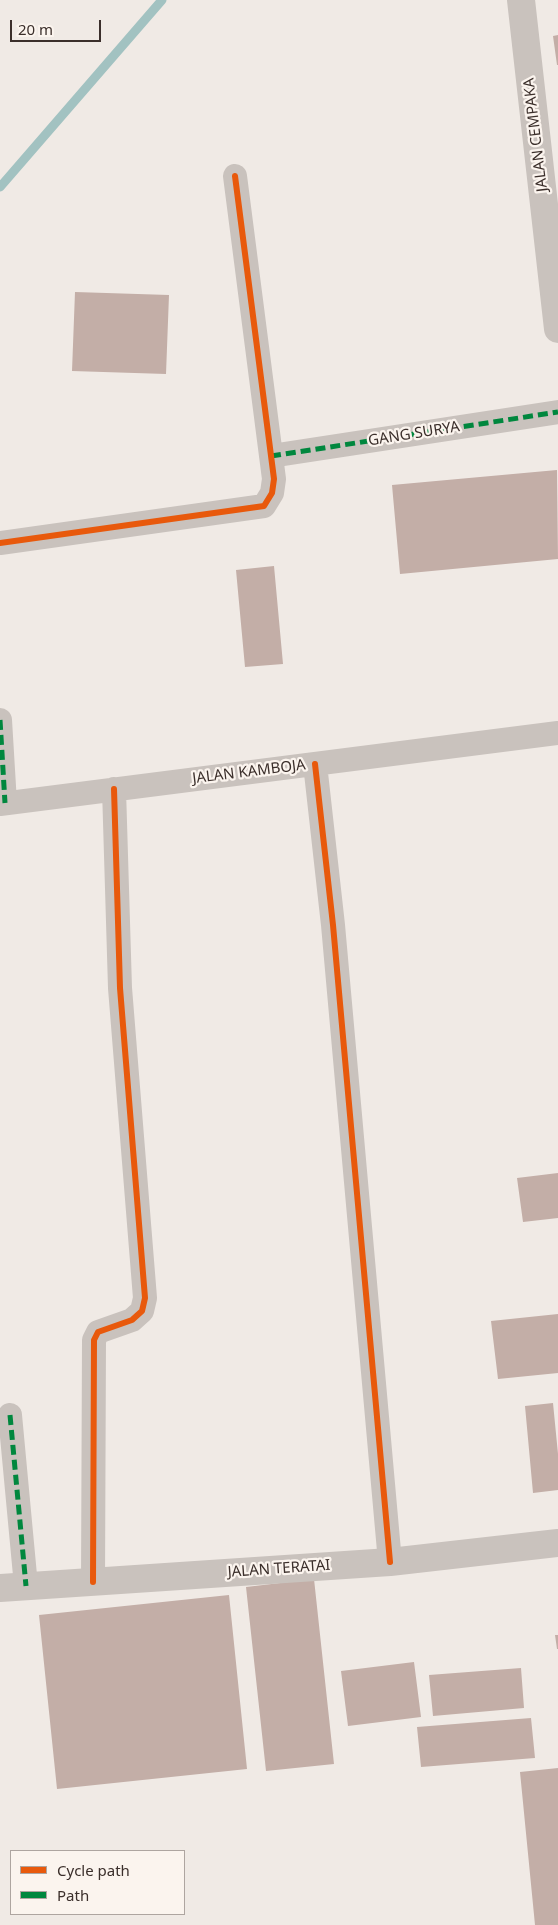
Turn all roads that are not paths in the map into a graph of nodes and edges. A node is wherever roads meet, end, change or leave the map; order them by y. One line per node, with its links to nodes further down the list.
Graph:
1 (521, 0): 3 (street, JALAN CEMPAKA)
2 (235, 176): 5 (street)
3 (558, 329)
4 (558, 412): 5 (street, GANG SURYA)
5 (270, 456): 6 (street)
6 (0, 543)
7 (0, 720): 11 (street)
8 (558, 733): 9 (street, JALAN KAMBOJA)
9 (315, 764): 10 (street, JALAN KAMBOJA); 14 (street)
10 (114, 789): 11 (street, JALAN KAMBOJA); 15 (street)
11 (2, 804)
12 (10, 1415): 16 (street)
13 (558, 1543): 14 (street, JALAN TERATAI)
14 (390, 1562): 15 (street, JALAN TERATAI)
15 (93, 1582): 16 (street, JALAN TERATAI)
16 (13, 1587)

